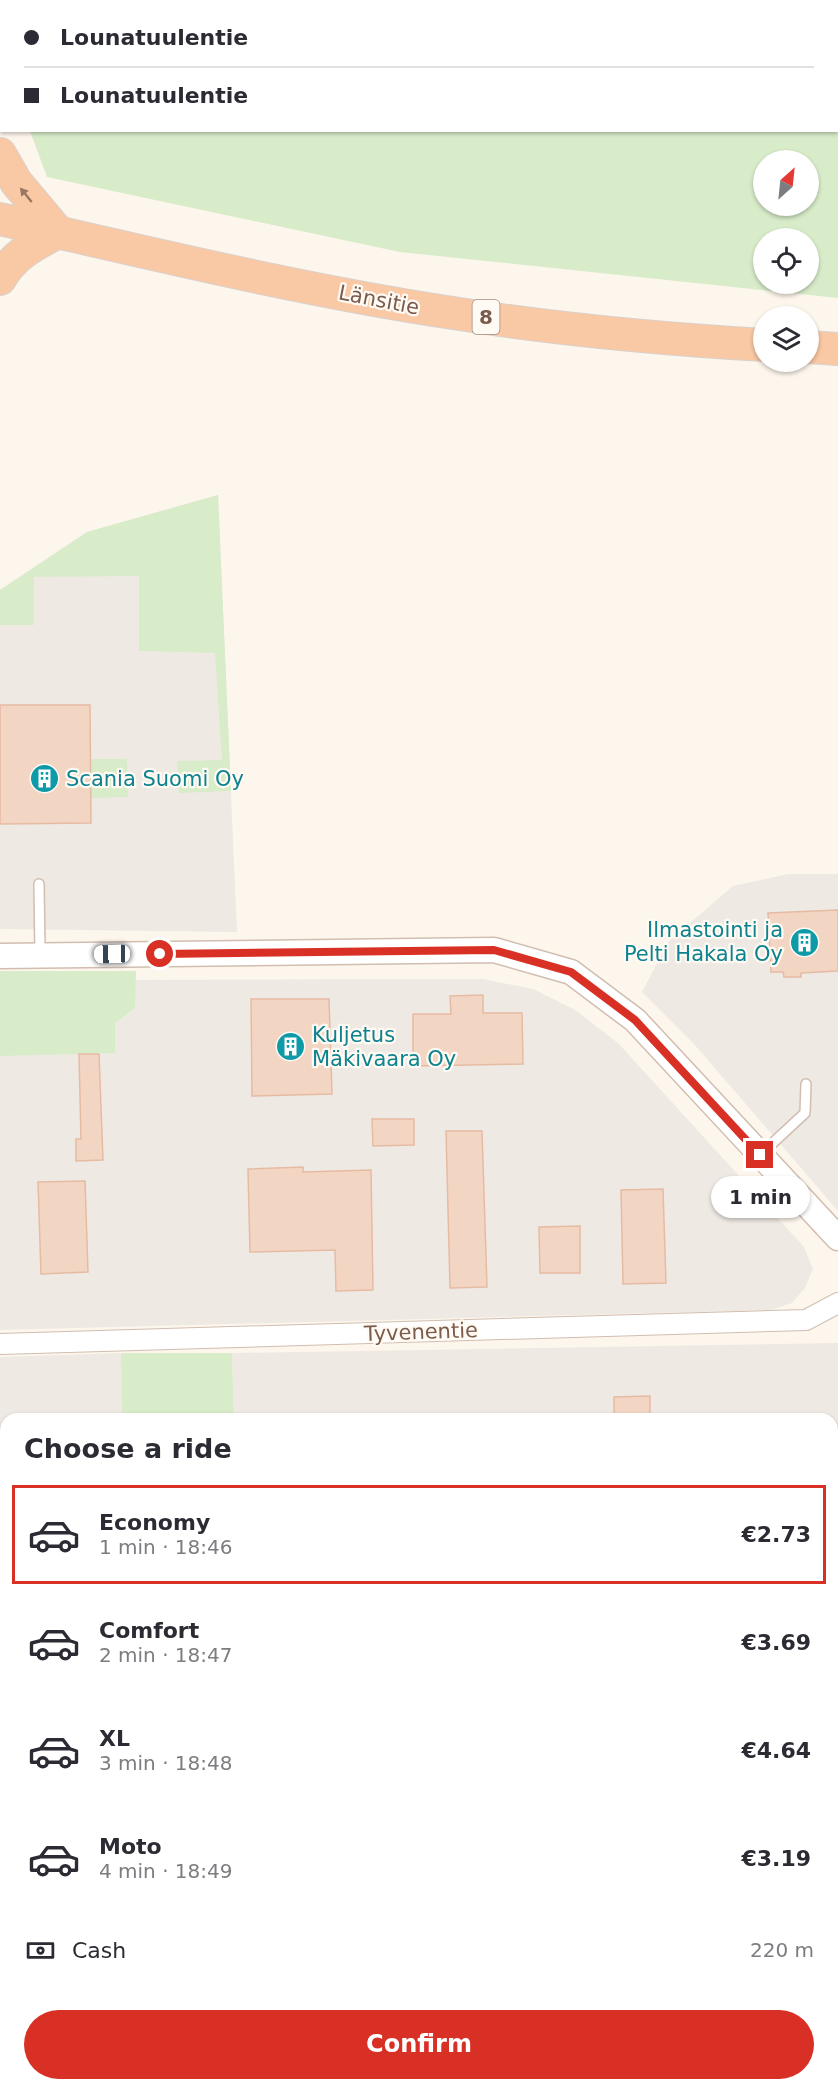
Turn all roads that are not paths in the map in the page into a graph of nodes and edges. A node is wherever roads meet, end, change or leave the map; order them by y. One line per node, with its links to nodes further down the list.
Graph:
1 (0, 154): 3 (highway, one-way to 1)
2 (0, 219): 3 (highway, Länsitie / 8)
3 (58, 232): 4 (highway); 5 (highway, Länsitie / 8)
4 (0, 279)
5 (753, 344)
6 (819, 348): 7 (highway)
7 (838, 349)
8 (39, 884): 9 (lane)
9 (40, 955): 10 (street); 12 (street)
10 (0, 956)
11 (806, 1084): 12 (lane)
12 (760, 1155): 13 (street)
13 (838, 1238)
14 (838, 1303): 15 (street, Tyvenentie)
15 (0, 1344)

